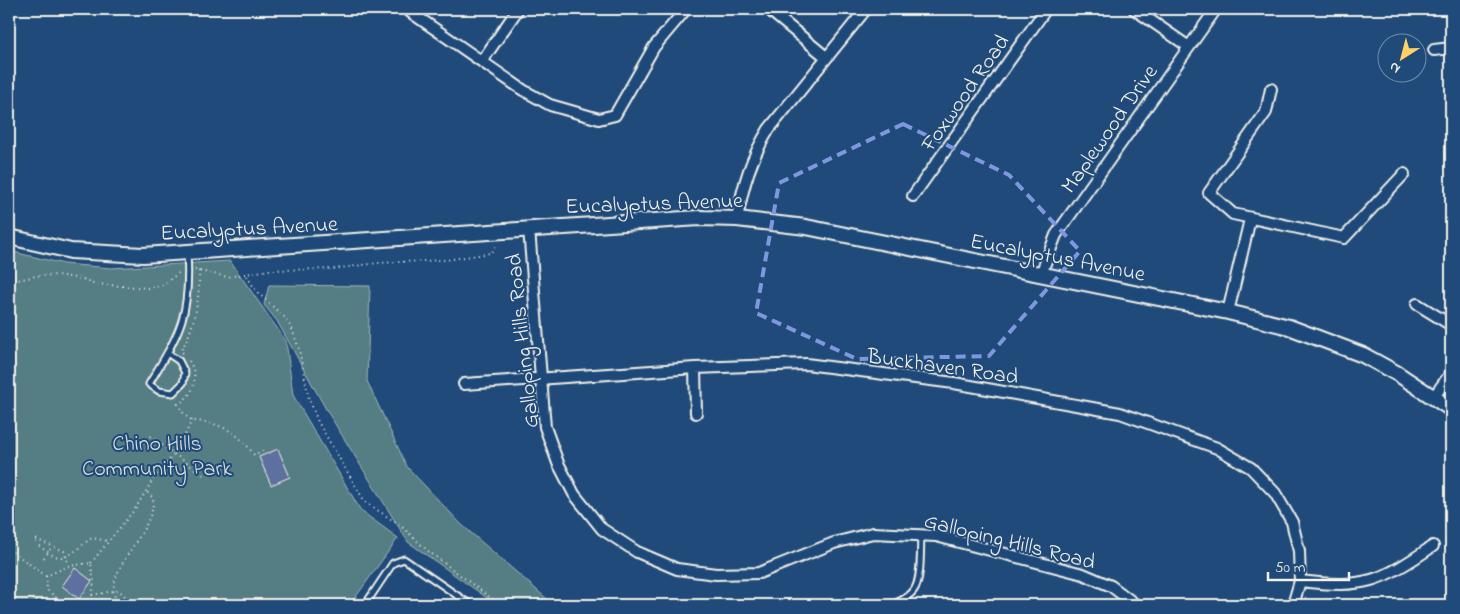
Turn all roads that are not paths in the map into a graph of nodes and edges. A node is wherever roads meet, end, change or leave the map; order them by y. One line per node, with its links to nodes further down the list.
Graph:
1 (406, 9): 13 (street)
2 (518, 9): 13 (street)
3 (686, 9): 13 (street)
4 (768, 9): 12 (street)
5 (866, 9): 12 (street)
6 (1046, 9): 16 (street, Foxwood Road)
7 (1134, 9): 9 (street)
8 (1216, 9): 9 (street, Maplewood Drive)
9 (1189, 47): 22 (street, Maplewood Drive)
10 (1451, 48): 11 (street)
11 (1434, 50)
12 (826, 57): 17 (street)
13 (482, 61)
14 (1271, 89): 18 (street)
15 (1404, 174): 18 (street)
16 (913, 196)
17 (737, 219): 19 (street, Eucalyptus Avenue); 22 (street, Eucalyptus Avenue)
18 (1250, 219): 24 (street)
19 (528, 229): 21 (street, Eucalyptus Avenue); 29 (street, Galloping Hills Road)
20 (9, 237): 21 (street, Eucalyptus Avenue)
21 (187, 253): 26 (lane)
22 (1042, 274): 24 (street, Eucalyptus Avenue)
23 (1417, 304): 25 (street)
24 (1228, 312): 31 (street, Eucalyptus Avenue)
25 (1451, 325)
26 (167, 354): 26 (lane)
27 (695, 368): 29 (street, Buckhaven Road); 33 (street); 36 (street, Buckhaven Road)
28 (1451, 372): 31 (street)
29 (541, 379): 30 (street, Buckhaven Road); 34 (street, Galloping Hills Road)
30 (464, 384)
31 (1433, 398): 32 (street, Eucalyptus Avenue)
32 (1451, 409)
33 (696, 413)
34 (921, 535): 39 (lane); 40 (street, Galloping Hills Road)
35 (1433, 546): 36 (street)
36 (1300, 581): 41 (street, Buckhaven Road)
37 (365, 605): 38 (lane)
38 (471, 605)
39 (892, 605)
40 (1136, 605)
41 (1293, 605)

